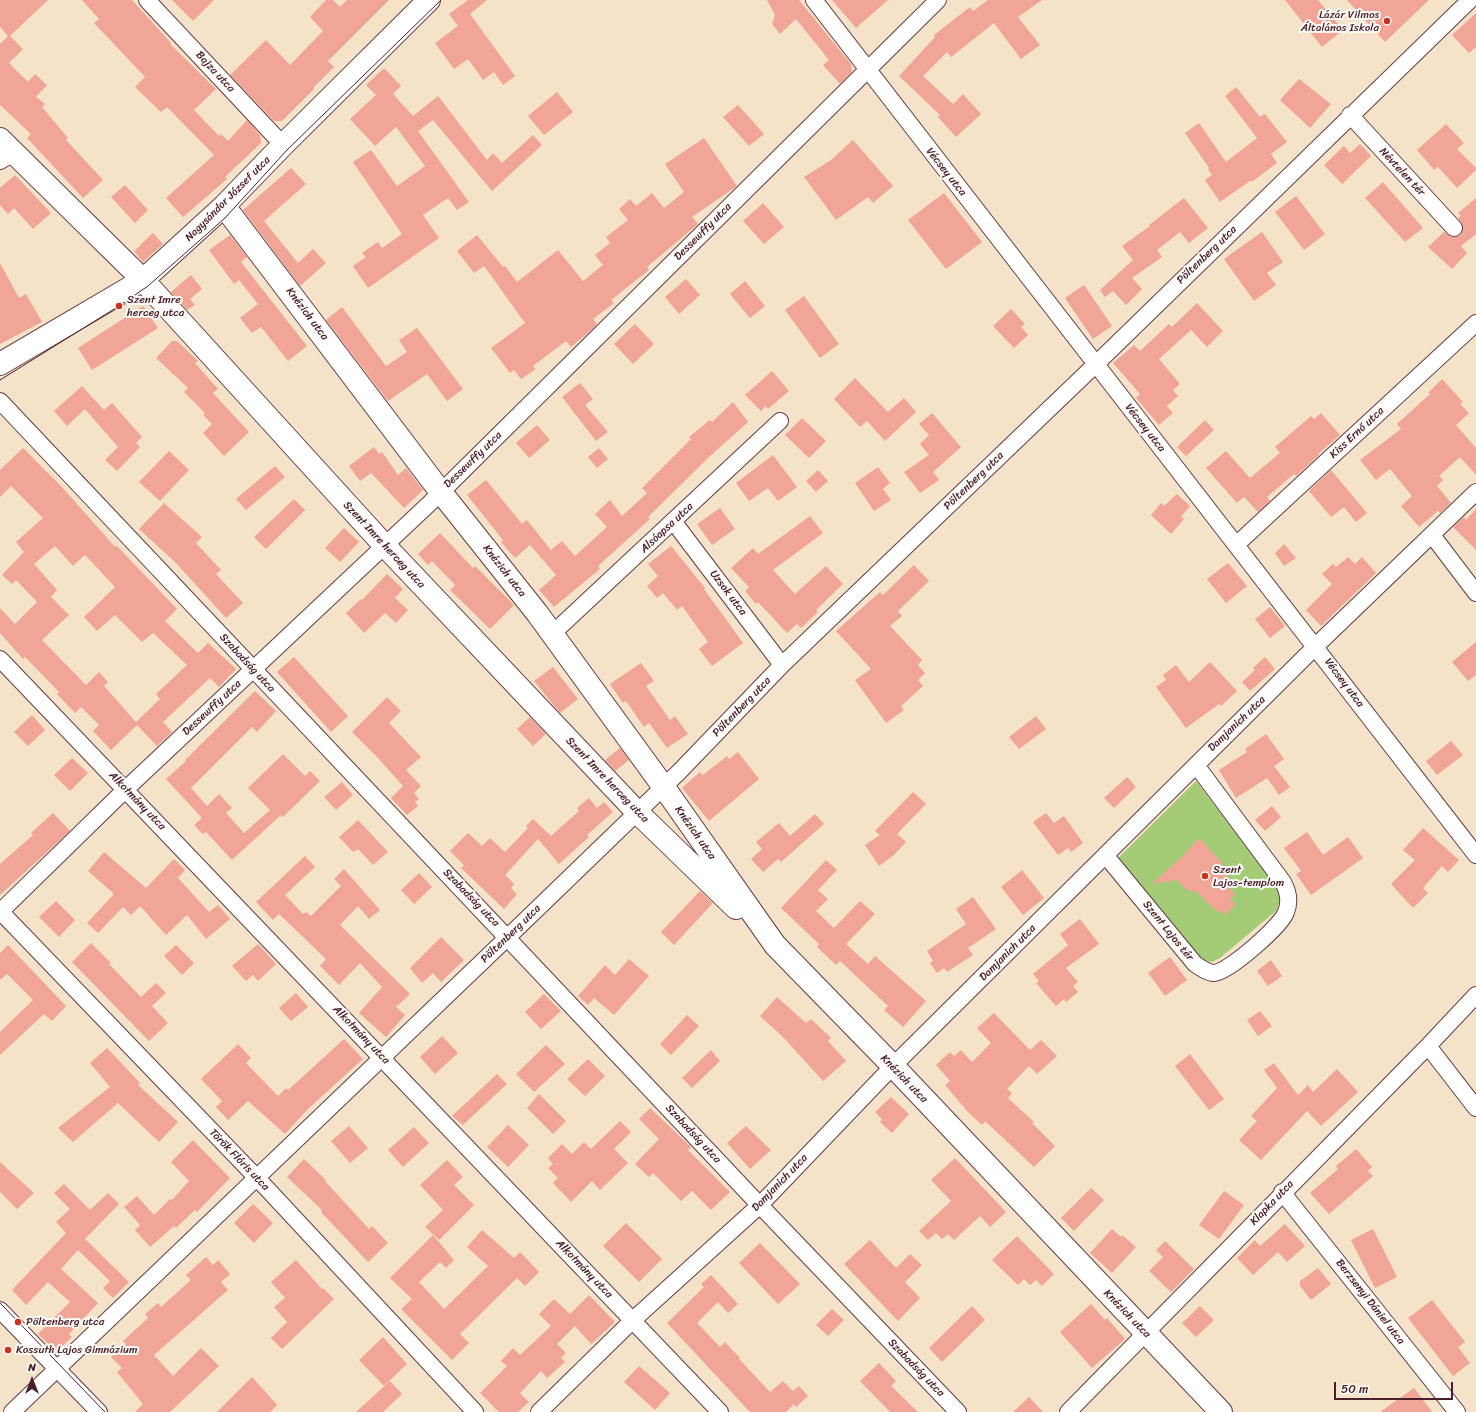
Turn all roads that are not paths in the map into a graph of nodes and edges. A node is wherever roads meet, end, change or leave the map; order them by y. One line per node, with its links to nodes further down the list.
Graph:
1 (147, 0): 8 (street, Bajza utca)
2 (429, 0): 8 (street, Nagysándor József utca)
3 (814, 0): 6 (street, Vécsey utca)
4 (938, 0): 6 (street, Dessewffy utca)
5 (1470, 0): 7 (street, Pöltenberg utca)
6 (867, 69): 15 (street, Vécsey utca); 18 (street, Dessewffy utca)
7 (1350, 115): 11 (street, Névtelen tér); 15 (street, Pöltenberg utca)
8 (283, 145): 10 (street, Nagysándor József utca)
9 (5, 151): 12 (street, Szent Imre herceg utca)
10 (224, 206): 12 (street, Nagysándor József utca); 18 (street, Knézich utca)
11 (1454, 228)
12 (143, 280): 14 (street, Nagysándor József utca); 23 (street, Szent Imre herceg utca)
13 (1476, 323): 22 (street, Kiss Ernő utca)
14 (0, 364)
15 (1095, 365): 22 (street, Vécsey utca); 28 (street, Pöltenberg utca)
16 (0, 401): 29 (street, Szabadság utca)
17 (780, 421): 20 (street, Alsóapsa utca)
18 (440, 491): 23 (street, Dessewffy utca); 25 (street, Knézich utca)
19 (1476, 492): 21 (street, Damjanich utca)
20 (673, 521): 25 (street, Alsóapsa utca); 28 (street, Uzsok utca)
21 (1432, 535): 24 (street); 26 (street, Damjanich utca)
22 (1237, 544): 26 (street, Vécsey utca)
23 (385, 546): 29 (street, Dessewffy utca); 33 (street, Szent Imre herceg utca)
24 (1476, 593)
25 (552, 634): 31 (street, Knézich utca)
26 (1316, 647): 30 (street, Damjanich utca); 34 (street, Vécsey utca)
27 (0, 659): 32 (street, Alkotmány utca)
28 (782, 665): 31 (street, Pöltenberg utca)
29 (253, 670): 32 (street, Dessewffy utca); 37 (street, Szabadság utca)
30 (1196, 765): 35 (street, Damjanich utca); 35 (street, Szent Lajos tér)
31 (663, 786): 33 (street, Pöltenberg utca); 38 (street, Knézich utca)
32 (126, 789): 36 (street, Dessewffy utca); 41 (street, Alkotmány utca)
33 (637, 812): 37 (street, Pöltenberg utca); 38 (street, Szent Imre herceg utca)
34 (1476, 855)
35 (1106, 856): 42 (street, Damjanich utca)
36 (0, 911): 44 (street, Török Flóris utca)
37 (508, 937): 41 (street, Pöltenberg utca); 46 (street, Szabadság utca)
38 (775, 945): 42 (street, Knézich utca)
39 (1476, 995): 40 (street, Klapka utca)
40 (1428, 1046): 43 (street); 45 (street, Klapka utca)
41 (382, 1057): 44 (street, Pöltenberg utca); 48 (street, Alkotmány utca)
42 (892, 1066): 46 (street, Damjanich utca); 49 (street, Knézich utca)
43 (1476, 1108)
44 (257, 1178): 50 (street, Pöltenberg utca); 53 (street, Török Flóris utca)
45 (1282, 1192): 49 (street, Klapka utca); 59 (street, Berzsenyi Dániel utca)
46 (760, 1205): 48 (street, Damjanich utca); 56 (street, Szabadság utca)
47 (0, 1310): 50 (street)
48 (632, 1320): 54 (street, Damjanich utca); 55 (street, Alkotmány utca)
49 (1145, 1333): 57 (street, Klapka utca); 58 (street, Knézich utca)
50 (57, 1368): 51 (street, Pöltenberg utca); 52 (street)
51 (12, 1412)
52 (98, 1412)
53 (475, 1412)
54 (539, 1412)
55 (720, 1412)
56 (958, 1412)
57 (1068, 1412)
58 (1221, 1412)
59 (1457, 1412)

